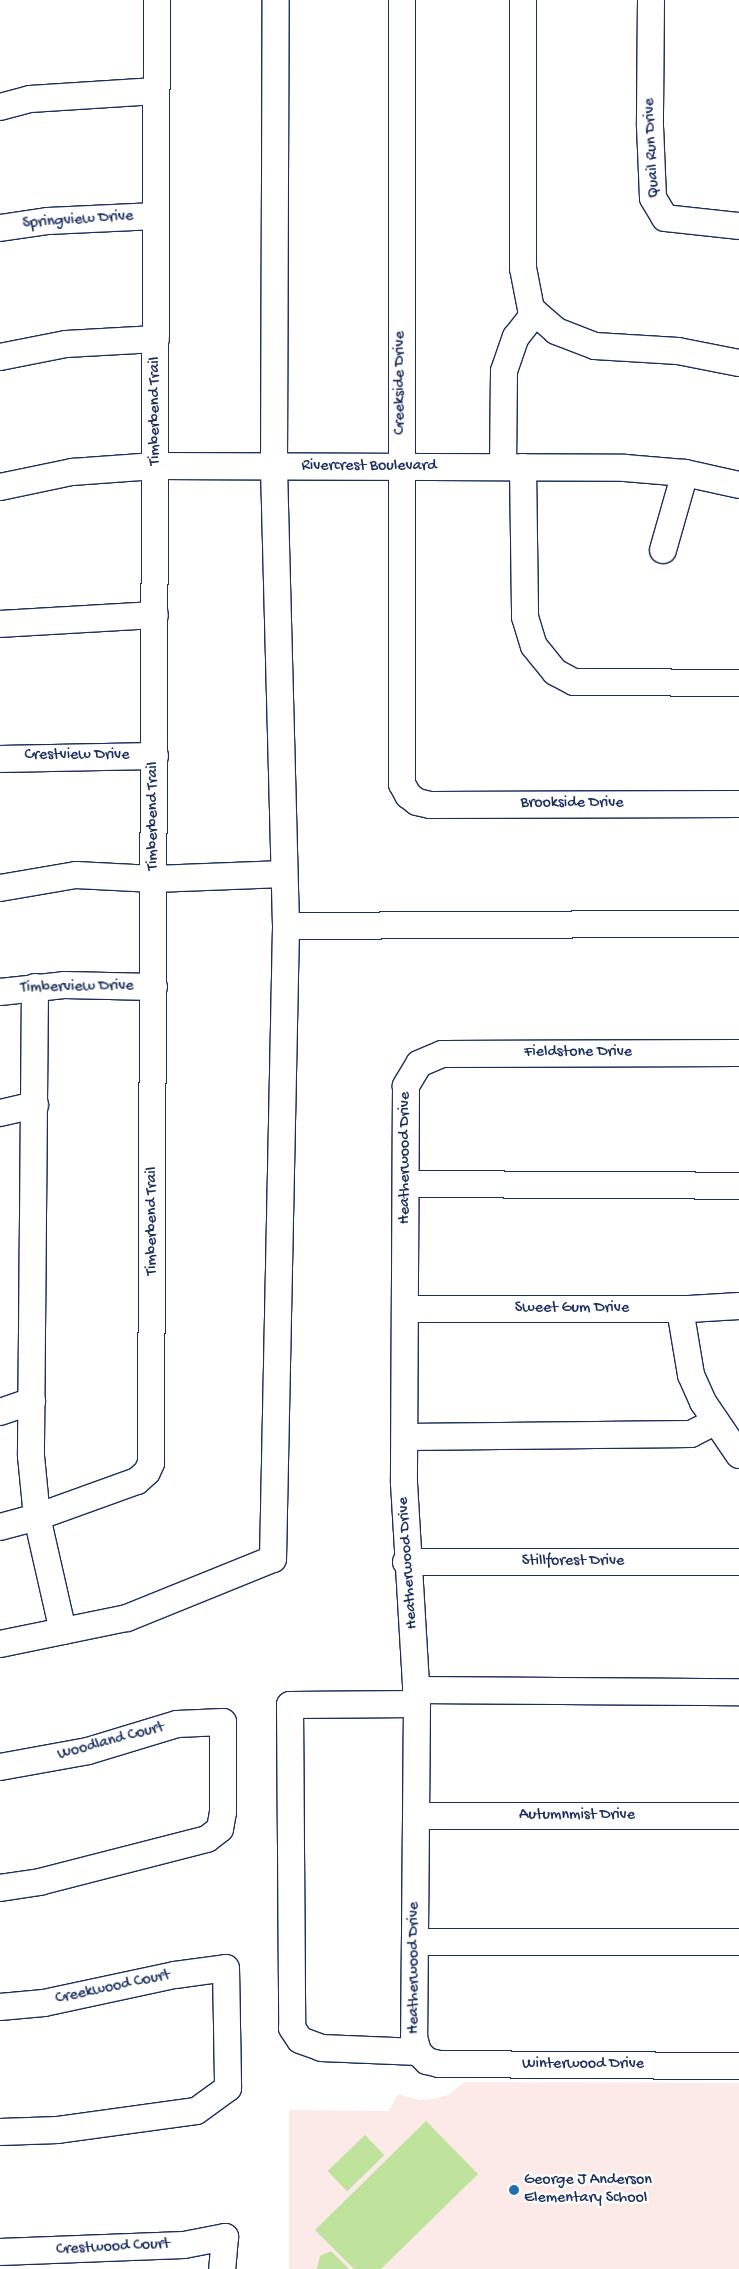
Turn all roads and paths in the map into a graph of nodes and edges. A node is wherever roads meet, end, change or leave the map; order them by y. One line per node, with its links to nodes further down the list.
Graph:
1 (157, 0): 6 (street, Timberbend Trail)
2 (276, 0): 16 (street)
3 (402, 0): 17 (street, Creekside Drive)
4 (523, 0): 11 (street)
5 (651, 0): 9 (street, Quail Run Drive)
6 (156, 91): 7 (street); 8 (street, Timberbend Trail)
7 (0, 107)
8 (156, 216): 10 (street, Springview Drive); 12 (street, Timberbend Trail)
9 (739, 226)
10 (0, 228)
11 (535, 313): 14 (street); 18 (street)
12 (156, 339): 13 (street); 15 (street, Timberbend Trail)
13 (0, 357)
14 (739, 363)
15 (155, 466): 16 (street, Rivercrest Boulevard); 21 (street, Rivercrest Boulevard); 23 (street, Timberbend Trail)
16 (274, 466): 17 (street, Rivercrest Boulevard); 30 (street)
17 (401, 467): 18 (street, Rivercrest Boulevard); 28 (street, Creekside Drive)
18 (513, 467): 19 (street, Rivercrest Boulevard); 25 (street)
19 (685, 473): 20 (street, Rivercrest Boulevard); 22 (street)
20 (739, 485)
21 (0, 487)
22 (663, 550)
23 (155, 615): 24 (street); 26 (street, Timberbend Trail)
24 (0, 624)
25 (739, 682)
26 (155, 756): 27 (street, Crestview Drive); 31 (street, Timberbend Trail)
27 (0, 759)
28 (408, 796): 29 (street, Brookside Drive)
29 (739, 804)
30 (284, 874): 31 (street); 34 (street)
31 (154, 879): 32 (street); 36 (street, Timberbend Trail)
32 (0, 888)
33 (739, 924): 34 (street)
34 (286, 926): 56 (street)
35 (34, 987): 36 (street, Timberview Drive); 37 (street, Timberview Drive); 40 (street)
36 (154, 987): 52 (street, Timberbend Trail)
37 (0, 992)
38 (739, 1053): 39 (street, Fieldstone Drive)
39 (419, 1064): 42 (street, Heatherwood Drive)
40 (34, 1105): 41 (street); 47 (street)
41 (0, 1113)
42 (406, 1184): 43 (street); 45 (street, Heatherwood Drive)
43 (739, 1186)
44 (739, 1306): 46 (street, Sweet Gum Drive)
45 (405, 1309): 46 (street, Sweet Gum Drive); 50 (street, Heatherwood Drive)
46 (680, 1309): 49 (street)
47 (32, 1401): 48 (street); 52 (street)
48 (0, 1412)
49 (716, 1421): 50 (street); 51 (street)
50 (405, 1437): 54 (street, Heatherwood Drive)
51 (739, 1455)
52 (37, 1517): 53 (street, Timberbend Trail); 56 (street)
53 (0, 1527)
54 (406, 1562): 55 (street, Stillforest Drive); 59 (street, Heatherwood Drive)
55 (739, 1562)
56 (63, 1631): 57 (street)
57 (0, 1644)
58 (739, 1692): 59 (street)
59 (416, 1697): 61 (street, Heatherwood Drive); 67 (street, Winterwood Drive)
60 (0, 1767): 63 (street, Woodland Court)
61 (416, 1816): 62 (street, Autumnmist Drive); 64 (street, Heatherwood Drive)
62 (739, 1816)
63 (0, 1888)
64 (415, 1942): 65 (street); 67 (street, Heatherwood Drive)
65 (739, 1942)
66 (0, 2007): 69 (street, Creekwood Court)
67 (423, 2056): 68 (street, Winterwood Drive)
68 (739, 2066)
69 (0, 2132)
70 (0, 2252): 71 (street, Crestwood Court)
71 (222, 2269)

